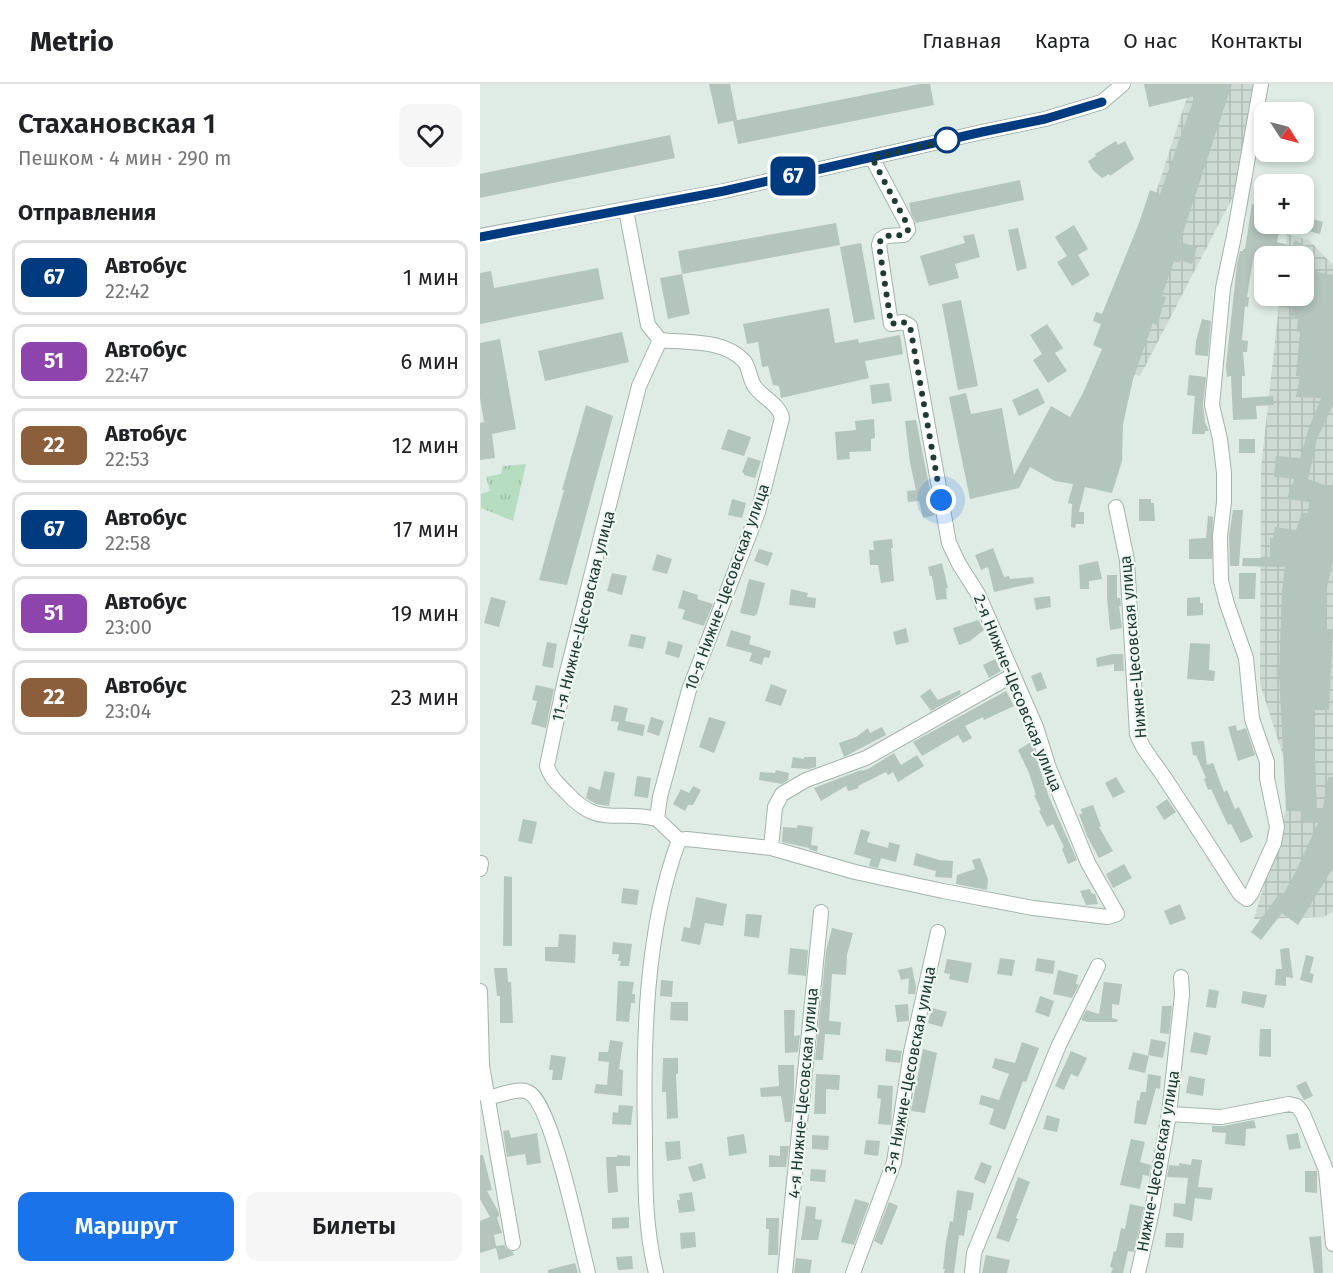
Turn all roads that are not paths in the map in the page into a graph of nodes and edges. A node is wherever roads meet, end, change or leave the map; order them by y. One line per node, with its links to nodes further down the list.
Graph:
1 (1123, 84): 3 (street)
2 (1261, 84): 7 (street, Нижне-Цесовская улица)
3 (872, 158): 4 (street); 8 (street, 2-я Нижне-Цесовская улица)
4 (626, 210): 5 (street); 6 (street)
5 (480, 237)
6 (660, 340): 9 (street, 11-я Нижне-Цесовская улица); 9 (street, 10-я Нижне-Цесовская улица)
7 (1116, 507)
8 (1013, 675): 11 (street); 11 (street, 2-я Нижне-Цесовская улица)
9 (657, 819): 10 (street)
10 (679, 840): 11 (street); 24 (street)
11 (771, 848)
12 (481, 863): 13 (street)
13 (480, 869)
14 (821, 912): 25 (street, 4-я Нижне-Цесовская улица)
15 (938, 933): 26 (street, 3-я Нижне-Цесовская улица)
16 (1098, 966): 27 (street)
17 (1181, 977): 20 (street, Нижне-Цесовская улица)
18 (480, 991): 19 (street)
19 (487, 1098): 21 (street); 23 (street)
20 (1169, 1114): 22 (street); 28 (street, Нижне-Цесовская улица)
21 (513, 1243)
22 (1333, 1244)
23 (588, 1273)
24 (656, 1273)
25 (786, 1273)
26 (853, 1273)
27 (972, 1273)
28 (1138, 1273)

